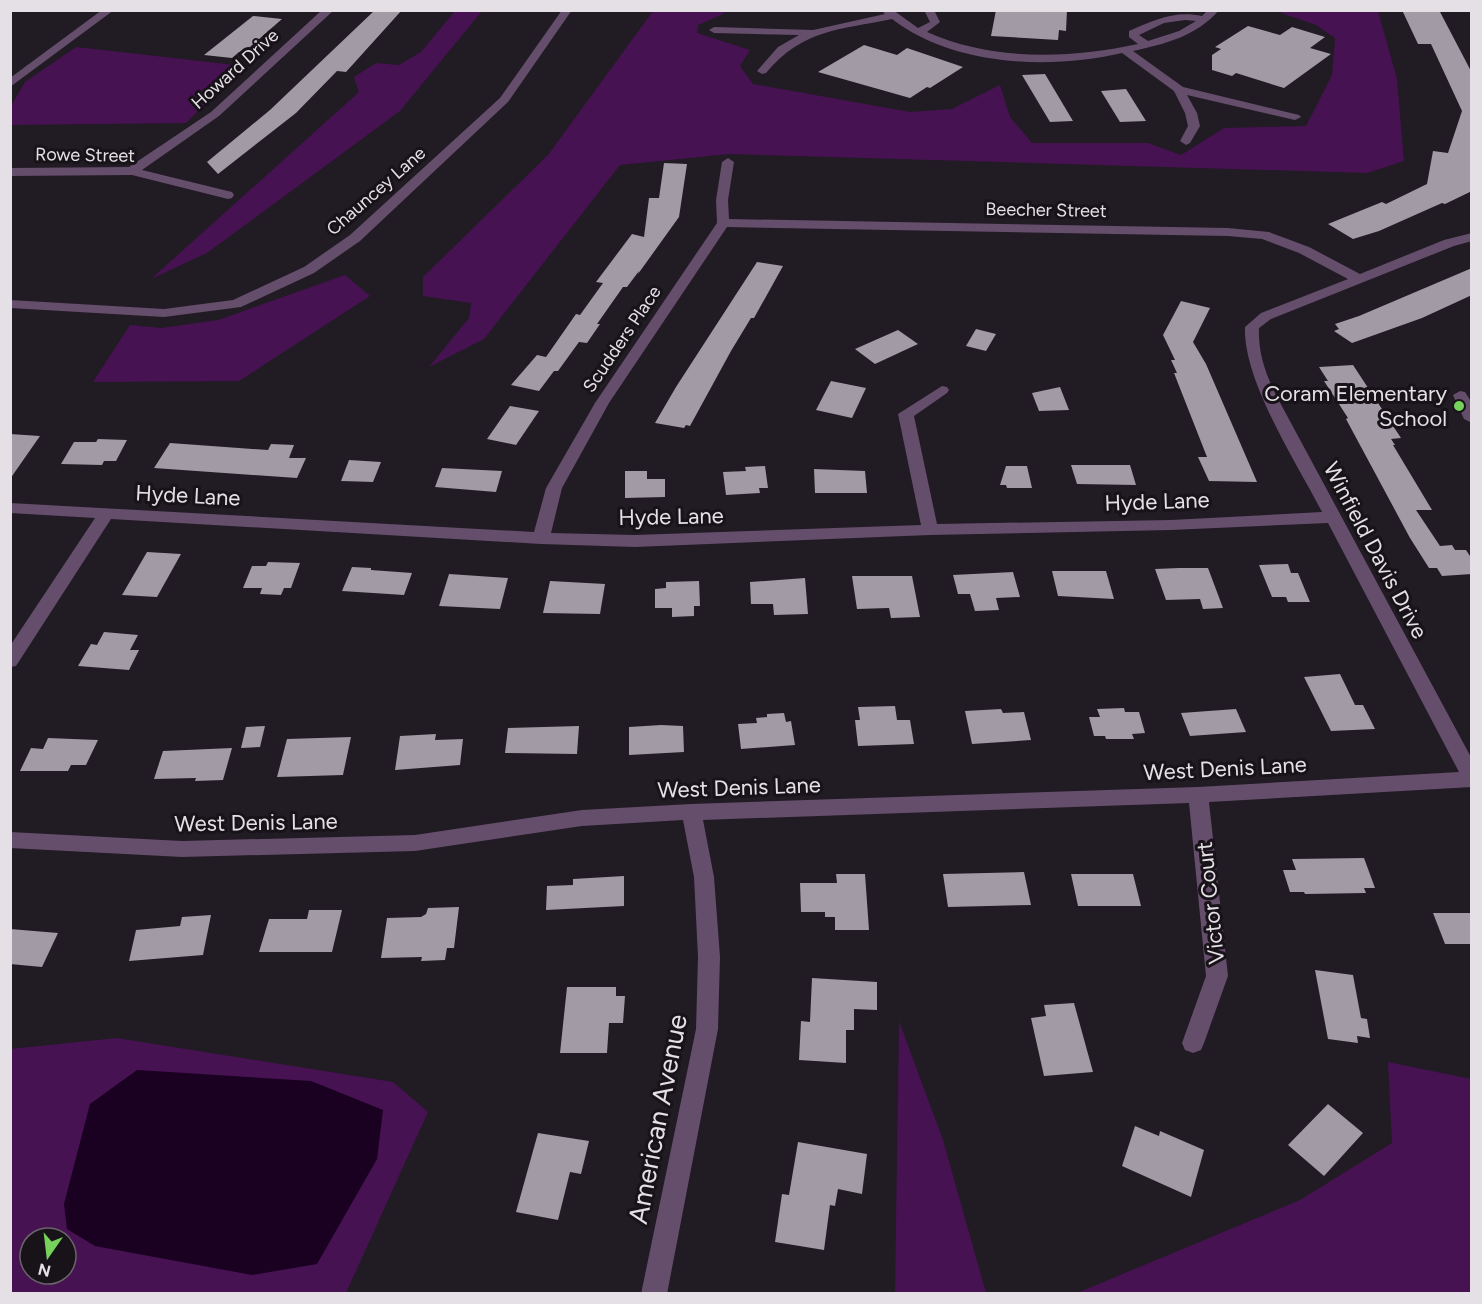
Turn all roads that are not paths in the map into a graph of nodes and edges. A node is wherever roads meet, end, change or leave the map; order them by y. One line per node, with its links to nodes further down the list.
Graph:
1 (109, 10): 14 (street)
2 (329, 10): 19 (street, Howard Drive)
3 (567, 10): 25 (street, Chauncey Lane)
4 (929, 10): 10 (street)
5 (1214, 10): 7 (street)
6 (889, 13): 9 (street); 10 (street)
7 (1205, 20): 11 (street); 11 (street)
8 (714, 30): 9 (street)
9 (818, 32): 13 (street)
10 (918, 32): 12 (street)
11 (1148, 45): 12 (street)
12 (1126, 51): 15 (street)
13 (762, 71)
14 (10, 84)
15 (1179, 90): 16 (street); 17 (street)
16 (1295, 117)
17 (1186, 141)
18 (728, 162): 22 (street)
19 (132, 171): 20 (street, Rowe Street); 21 (street, Rowe Street)
20 (10, 172)
21 (228, 195)
22 (723, 223): 24 (street, Beecher Street); 33 (street, Scudders Place)
23 (1472, 237): 24 (street, Winfield Davis Drive)
24 (1359, 279): 31 (street, Winfield Davis Drive)
25 (10, 304)
26 (942, 390): 32 (street)
27 (1460, 395): 28 (street)
28 (1472, 419)
29 (10, 508): 30 (street, Hyde Lane)
30 (107, 513): 33 (street, Hyde Lane); 34 (street)
31 (1334, 517): 32 (street, Hyde Lane); 35 (street, Winfield Davis Drive)
32 (930, 530): 33 (street, Hyde Lane)
33 (541, 538)
34 (10, 661)
35 (1472, 778): 36 (street, West Denis Lane)
36 (1198, 795): 37 (street, West Denis Lane); 39 (street, Victor Court)
37 (692, 812): 38 (street, West Denis Lane); 40 (street, American Avenue)
38 (10, 840)
39 (1193, 1043)
40 (654, 1293)

